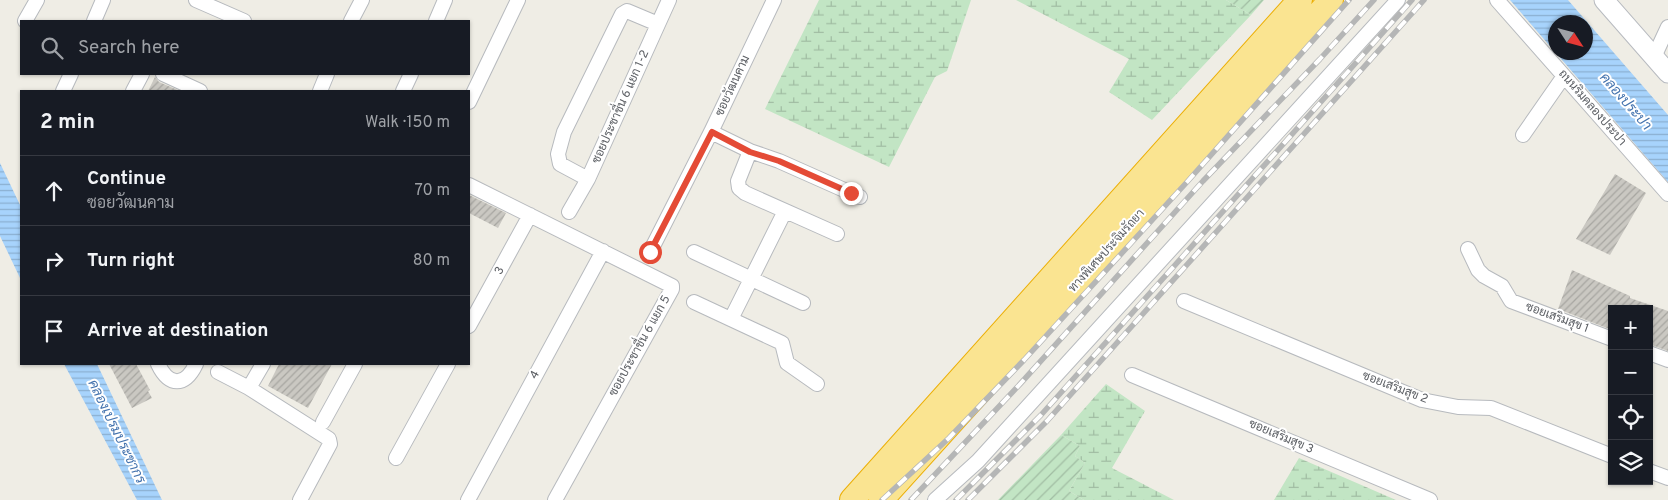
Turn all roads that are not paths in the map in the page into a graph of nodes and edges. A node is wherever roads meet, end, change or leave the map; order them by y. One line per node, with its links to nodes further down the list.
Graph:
1 (37, 0): 14 (street)
2 (103, 0): 15 (street)
3 (196, 0): 16 (street)
4 (362, 0): 17 (street)
5 (445, 0): 18 (street)
6 (518, 0): 34 (street)
7 (669, 0): 19 (street, ซอยประชาชื่น 6 แยก 1-2)
8 (774, 0): 35 (street, ซอยวัฒนคาม)
9 (1300, 0): 76 (highway, ทางพิเศษประจิมรัถยา)
10 (1331, 0): 77 (highway, ทางพิเศษประจิมรัถยา)
11 (1398, 0): 78 (street)
12 (1497, 0): 28 (street, ถนนริมคลองประปา)
13 (1611, 3): 21 (main road)
14 (27, 20)
15 (94, 20)
16 (242, 20)
17 (352, 20)
18 (436, 20)
19 (658, 24): 38 (street, ซอยประชาชื่น 6 แยก 1-2); 38 (street)
20 (1668, 27): 21 (street)
21 (1654, 57): 22 (main road)
22 (1668, 73)
23 (71, 75): 29 (street)
24 (141, 75): 30 (street)
25 (165, 75): 31 (street)
26 (327, 75): 32 (street)
27 (411, 75): 33 (street)
28 (1564, 76): 36 (street); 40 (street, ถนนริมคลองประปา)
29 (63, 90)
30 (134, 90)
31 (198, 90)
32 (320, 90)
33 (403, 90)
34 (470, 100)
35 (712, 132): 37 (street); 48 (street, ซอยวัฒนคาม)
36 (1523, 135)
37 (750, 152): 41 (street); 42 (street)
38 (588, 179): 43 (street, ซอยประชาชื่น 6 แยก 1-2)
39 (470, 185): 44 (street, ซอยประชาชื่น 6 แยก 5)
40 (1668, 194)
41 (860, 197)
42 (784, 211): 45 (street); 50 (street)
43 (569, 212)
44 (530, 215): 47 (street, ซอยประชาชื่น 6 แยก 5); 55 (street, 3)
45 (837, 234)
46 (1468, 249): 56 (street, ซอยเสริมสุข 1)
47 (603, 251): 74 (street, 4); 75 (street, ซอยประชาชื่น 6 แยก 5)
48 (650, 252)
49 (694, 252): 50 (street)
50 (752, 279): 53 (street); 54 (street)
51 (1184, 301): 69 (street, ซอยเสริมสุข 2)
52 (694, 302): 54 (street)
53 (803, 303)
54 (731, 319): 66 (street)
55 (470, 324)
56 (1608, 337)
57 (1653, 354): 58 (street)
58 (1668, 360)
59 (158, 365): 60 (street)
60 (195, 365)
61 (262, 365): 67 (street)
62 (354, 365): 68 (street)
63 (447, 365): 70 (street)
64 (218, 372): 67 (street)
65 (1132, 375): 79 (street, ซอยเสริมสุข 3)
66 (818, 384)
67 (249, 388): 73 (street)
68 (323, 422)
69 (1608, 454)
70 (396, 458)
71 (1653, 472): 72 (street)
72 (1668, 478)
73 (300, 500)
74 (468, 500)
75 (555, 500)
76 (852, 500)
77 (881, 500)
78 (935, 500)
79 (1430, 500)

